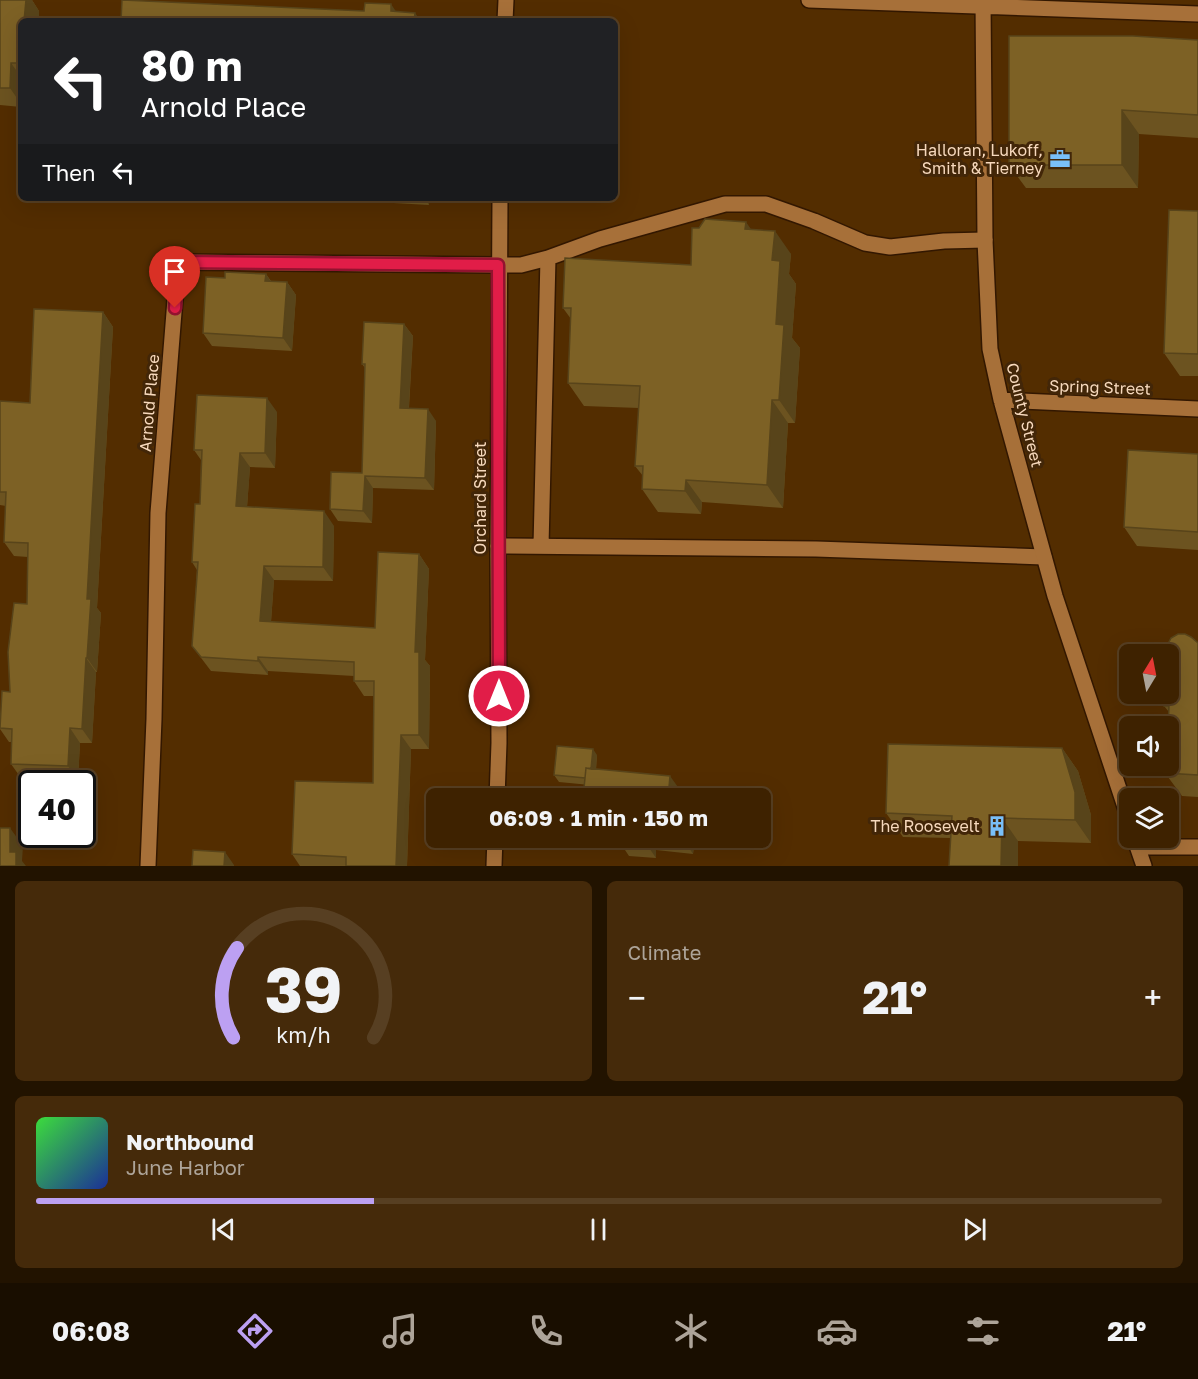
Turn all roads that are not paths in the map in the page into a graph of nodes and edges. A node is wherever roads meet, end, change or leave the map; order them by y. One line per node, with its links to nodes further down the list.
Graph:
1 (506, 0): 5 (street)
2 (809, 0): 3 (street)
3 (983, 4): 4 (street); 7 (street, County Street)
4 (1198, 14)
5 (505, 18)
6 (500, 201): 9 (street, Orchard Street)
7 (985, 240): 8 (street); 10 (street, County Street)
8 (548, 258): 9 (street); 13 (street)
9 (498, 265): 12 (street, Orchard Street); 21 (street, Arnold Place)
10 (1000, 400): 11 (street, Spring Street); 14 (street, County Street)
11 (1198, 409)
12 (498, 546): 13 (street); 15 (street, Orchard Street)
13 (541, 546): 14 (street)
14 (1044, 557): 16 (street, County Street)
15 (497, 788)
16 (1119, 788)
17 (1179, 846): 20 (street)
18 (495, 848): 22 (street)
19 (1138, 848): 23 (street)
20 (1198, 848)
21 (148, 866)
22 (494, 866)
23 (1144, 866)

